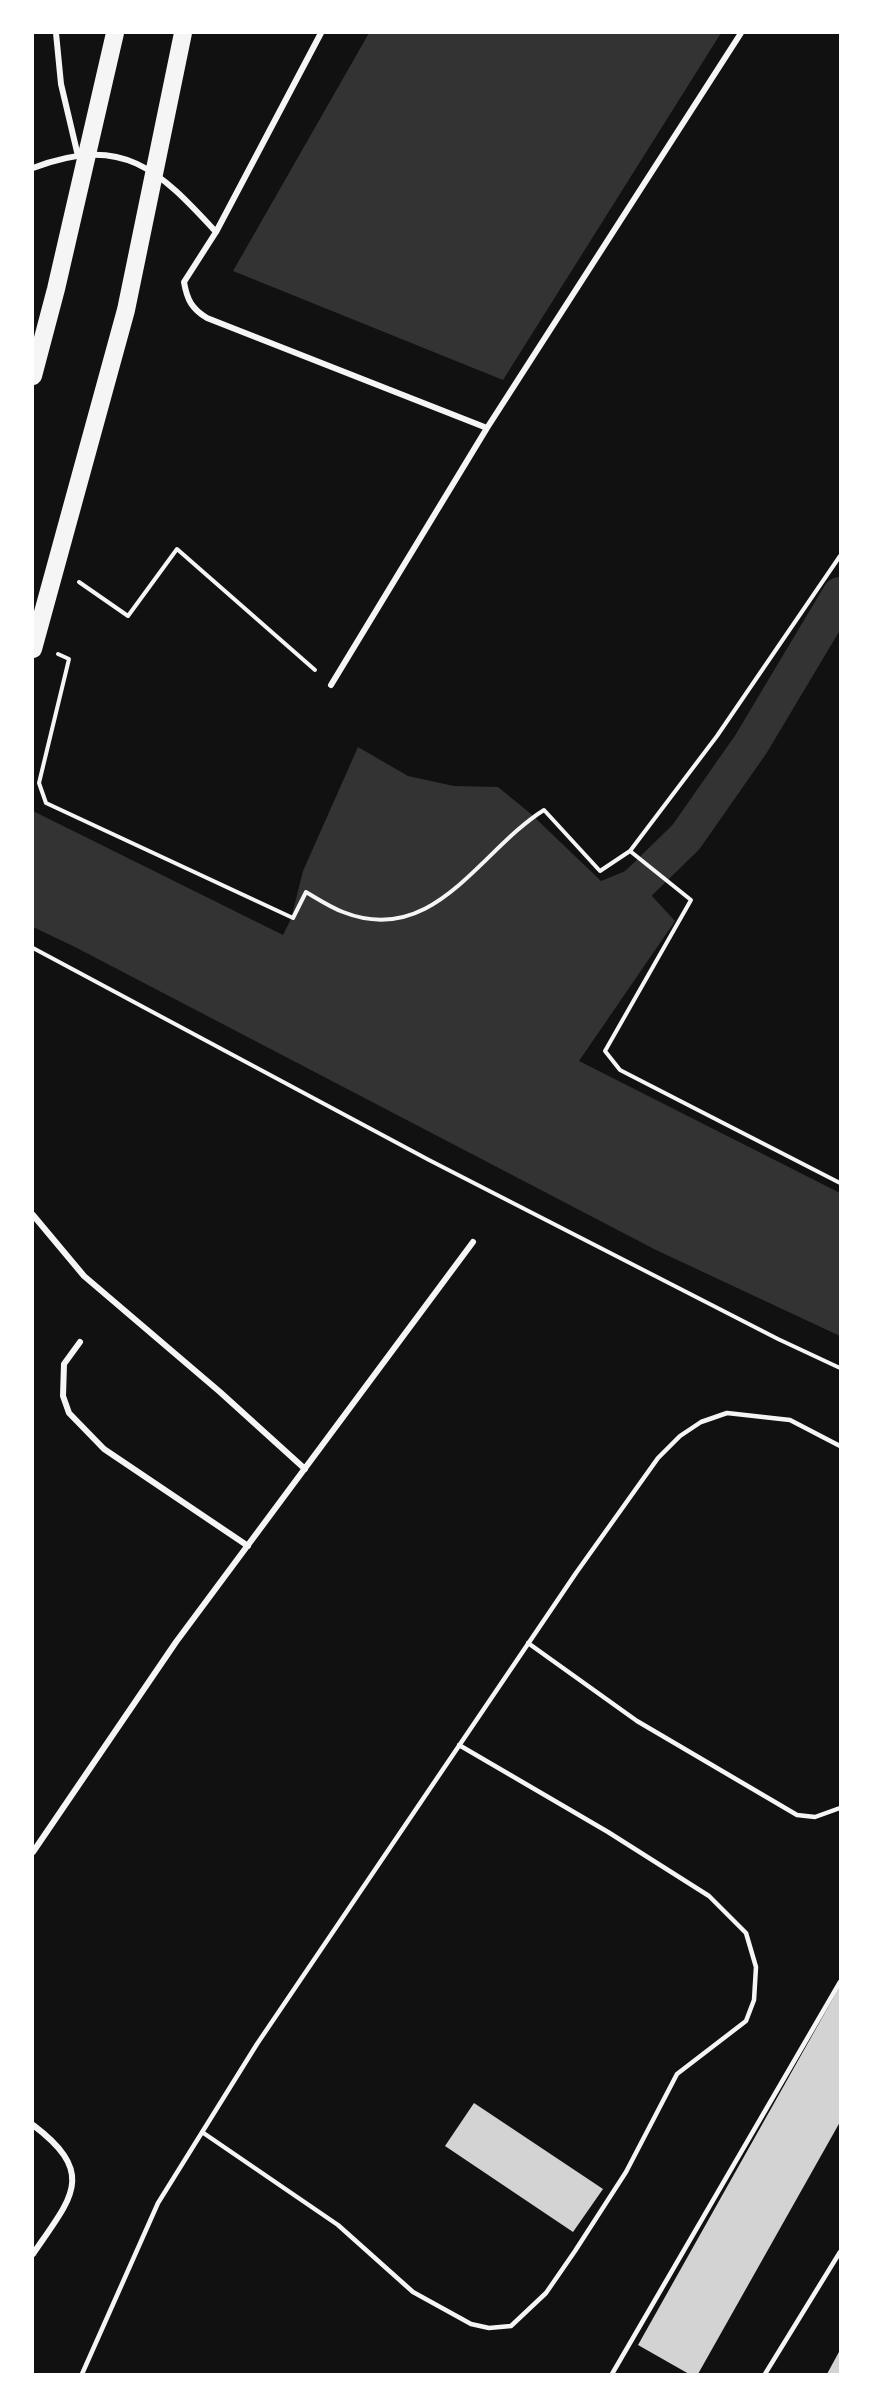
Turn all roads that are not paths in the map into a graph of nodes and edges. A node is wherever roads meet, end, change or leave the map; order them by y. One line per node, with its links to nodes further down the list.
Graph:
1 (56, 33): 6 (street)
2 (115, 33): 9 (highway)
3 (183, 33): 11 (highway)
4 (321, 33): 8 (street)
5 (741, 33): 10 (street)
6 (78, 156): 7 (street); 8 (street)
7 (33, 168)
8 (216, 232): 10 (street)
9 (33, 376)
10 (487, 428): 12 (street)
11 (42, 650)
12 (331, 685)
13 (33, 1215): 17 (street)
14 (473, 1242): 17 (street)
15 (80, 1342): 18 (street)
16 (840, 1446): 19 (lane)
17 (305, 1469): 18 (street)
18 (248, 1546): 22 (street)
19 (528, 1643): 20 (lane); 21 (lane)
20 (459, 1745): 25 (lane); 25 (lane)
21 (840, 1808)
22 (33, 1852)
23 (840, 1982): 29 (lane)
24 (33, 2125): 27 (street)
25 (202, 2132): 28 (lane)
26 (840, 2252): 30 (lane)
27 (33, 2254)
28 (82, 2374)
29 (612, 2374)
30 (765, 2374)

